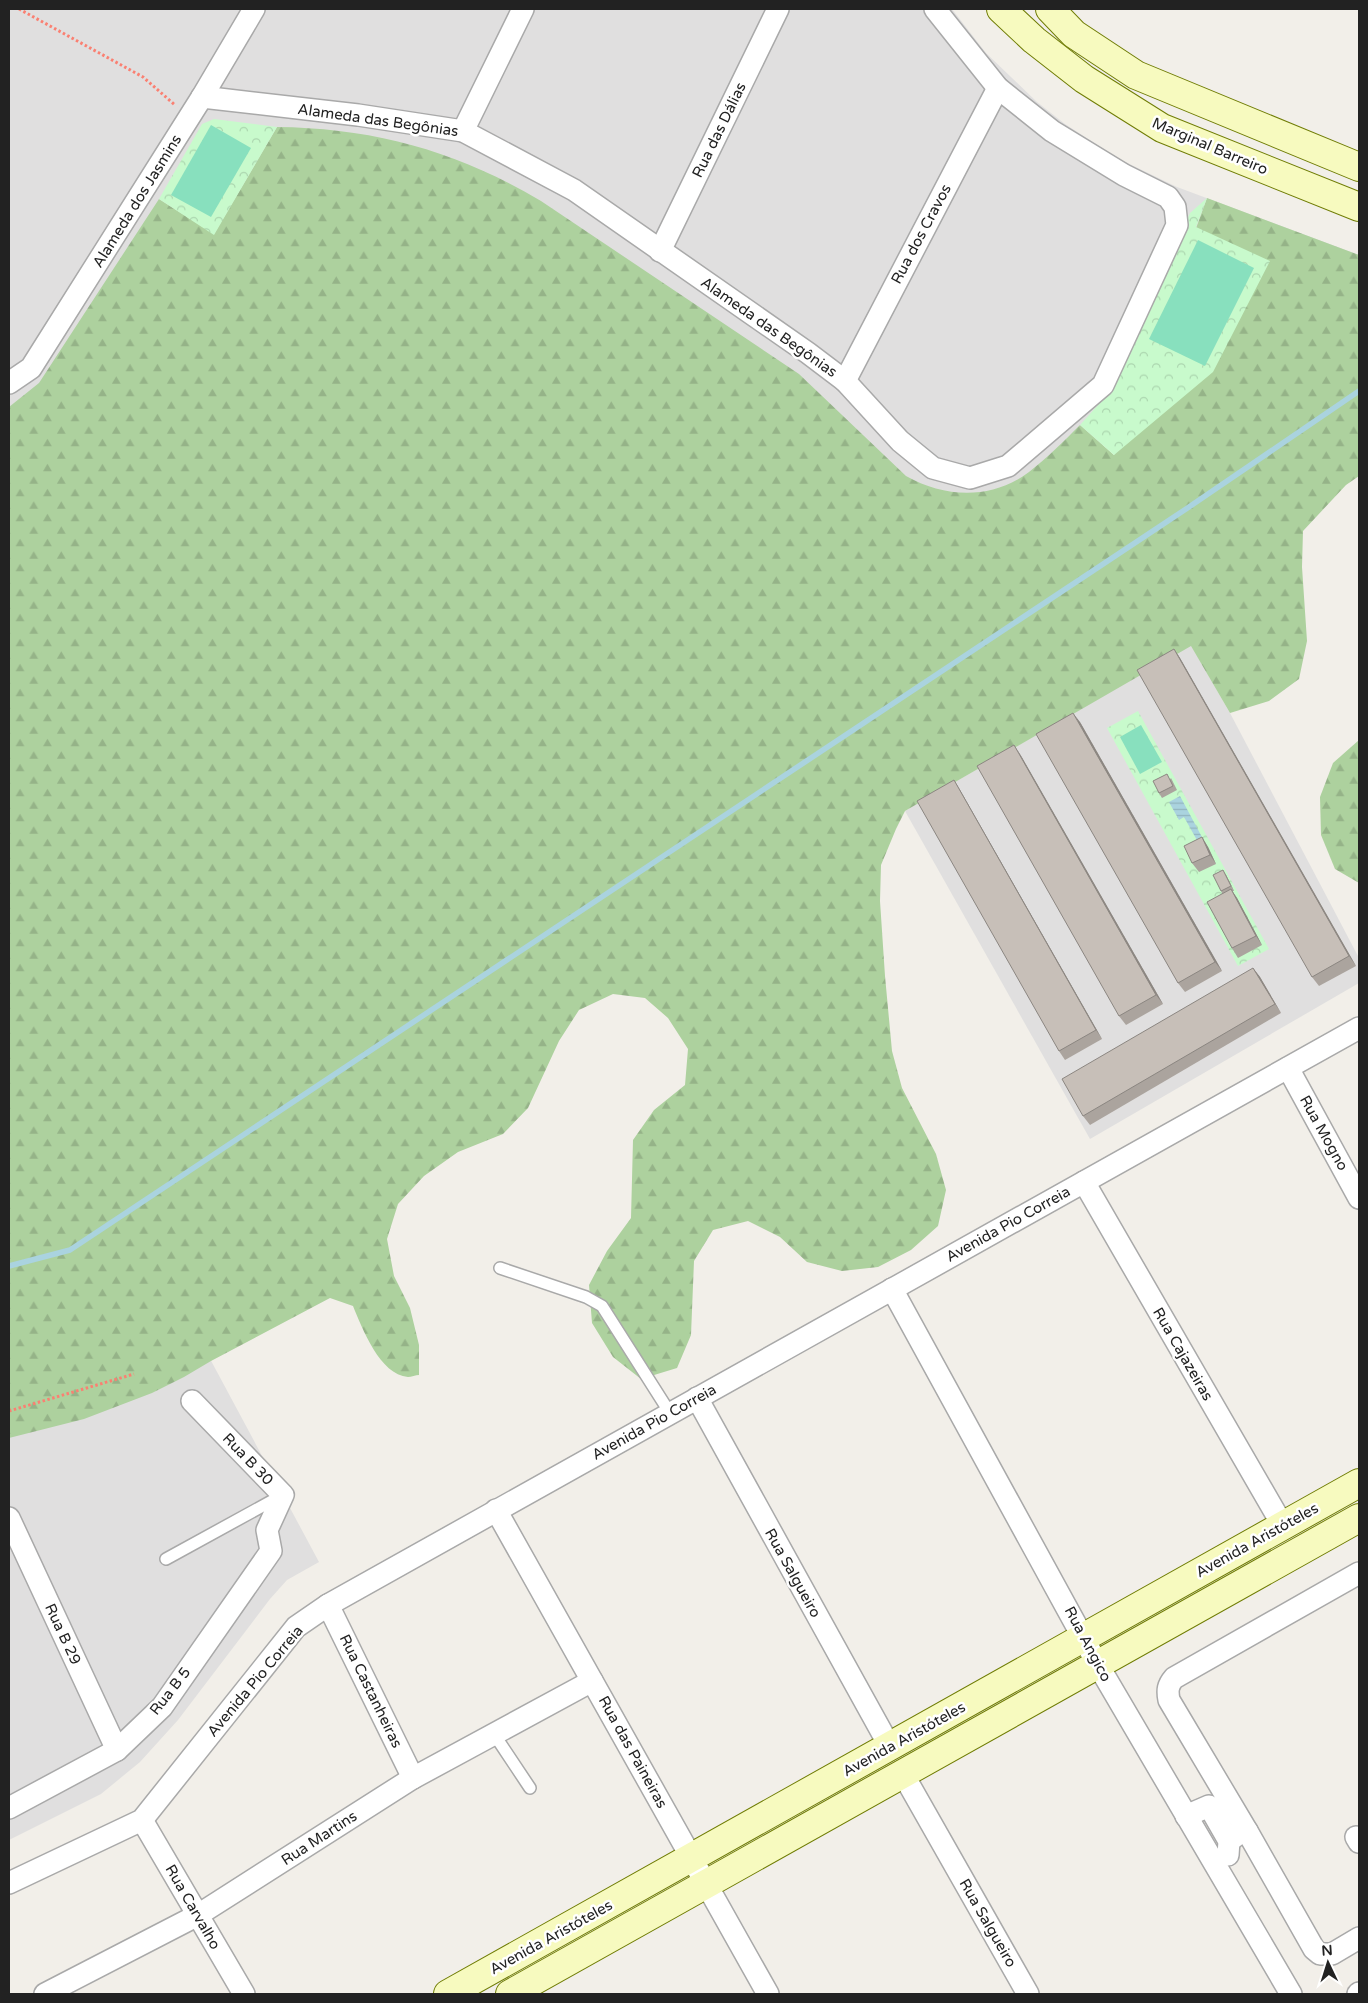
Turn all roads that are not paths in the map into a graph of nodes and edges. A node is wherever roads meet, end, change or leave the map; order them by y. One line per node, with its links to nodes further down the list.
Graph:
1 (254, 9): 8 (street, Alameda dos Jasmins)
2 (523, 9): 9 (street)
3 (778, 9): 12 (street, Rua das Dálias)
4 (935, 9): 7 (street)
5 (1001, 9): 11 (street, Marginal Barreiro)
6 (1050, 9): 10 (street)
7 (998, 88): 13 (street, Rua dos Cravos); 13 (street, Alameda das Begônias)
8 (202, 98): 9 (street, Alameda das Begônias); 14 (street, Alameda dos Jasmins)
9 (463, 131): 12 (street, Alameda das Begônias)
10 (1359, 167)
11 (1359, 207)
12 (660, 251): 13 (street, Alameda das Begônias)
13 (844, 381)
14 (9, 383)
15 (1359, 1028): 16 (street, Avenida Pio Correia)
16 (1288, 1068): 17 (street, Avenida Pio Correia); 18 (street, Rua Mogno)
17 (1084, 1182): 20 (street, Avenida Pio Correia); 29 (street, Rua Cajazeiras)
18 (1359, 1198)
19 (500, 1268): 23 (lane)
20 (892, 1289): 21 (street, Avenida Pio Correia); 34 (street, Rua Angico)
21 (697, 1398): 23 (street, Avenida Pio Correia); 38 (street, Rua Salgueiro)
22 (192, 1401): 25 (street, Rua B 30)
23 (670, 1414): 26 (street, Avenida Pio Correia)
24 (1359, 1482): 29 (street, Avenida Aristóteles)
25 (283, 1495): 30 (street, Rua B 30); 31 (lane)
26 (496, 1510): 33 (street, Avenida Pio Correia); 36 (street, Rua das Paineiras)
27 (9, 1518): 39 (street, Rua B 29)
28 (1359, 1518): 35 (street, Avenida Aristóteles)
29 (1283, 1526): 34 (street, Avenida Aristóteles)
30 (271, 1551): 39 (street, Rua B 5)
31 (166, 1559)
32 (1359, 1573): 43 (street)
33 (328, 1605): 41 (street, Rua Castanheiras); 46 (street, Avenida Pio Correia)
34 (1084, 1638): 35 (street, Rua Angico); 38 (street, Avenida Aristóteles)
35 (1098, 1665): 40 (street, Avenida Aristóteles); 45 (street, Rua Angico)
36 (592, 1681): 37 (street, Rua Martins); 48 (street, Rua das Paineiras)
37 (494, 1734): 41 (street, Rua Martins); 42 (lane)
38 (890, 1747): 48 (street, Avenida Aristóteles)
39 (116, 1750): 44 (street, Rua B 5)
40 (903, 1774): 51 (street, Avenida Aristóteles); 59 (street, Rua Salgueiro)
41 (413, 1778): 52 (street, Rua Martins)
42 (530, 1788)
43 (1218, 1802): 45 (street); 47 (street)
44 (9, 1808)
45 (1186, 1816): 49 (street, Rua Angico)
46 (142, 1820): 50 (street, Avenida Pio Correia); 52 (street, Rua Carvalho)
47 (1238, 1836): 49 (street); 53 (street)
48 (692, 1858): 51 (street, Rua das Paineiras); 56 (street, Avenida Aristóteles)
49 (1226, 1882): 60 (street, Rua Angico)
50 (9, 1883)
51 (706, 1884): 57 (street, Avenida Aristóteles); 58 (street, Rua das Paineiras)
52 (198, 1915): 54 (street, Rua Martins); 55 (street, Rua Carvalho)
53 (1359, 1938)
54 (45, 1994)
55 (244, 1994)
56 (448, 1994)
57 (510, 1994)
58 (768, 1994)
59 (1028, 1994)
60 (1291, 1994)

